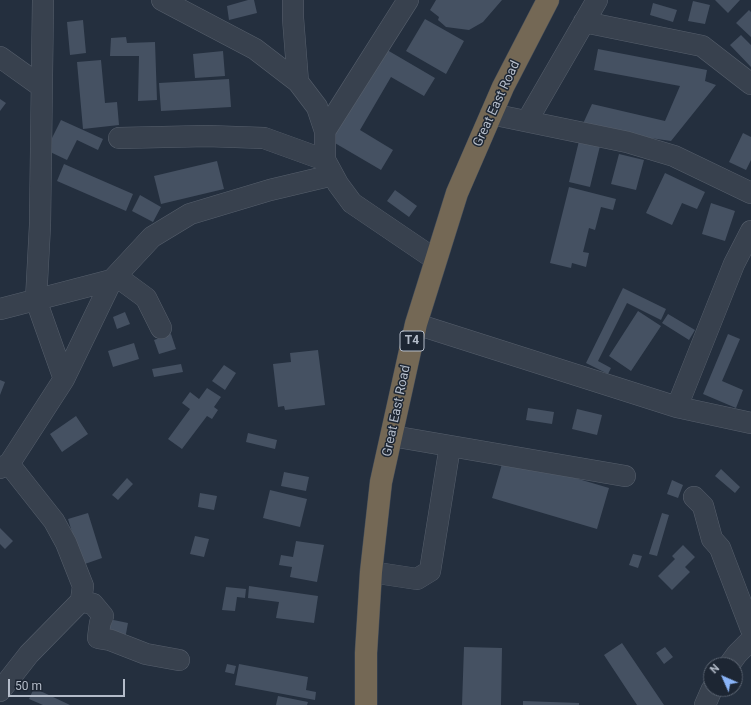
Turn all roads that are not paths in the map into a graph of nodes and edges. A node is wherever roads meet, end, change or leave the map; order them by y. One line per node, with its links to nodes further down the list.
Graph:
1 (44, 0): 11 (street)
2 (162, 0): 9 (street)
3 (293, 0): 9 (street)
4 (408, 0): 14 (street)
5 (548, 0): 12 (highway, Great East Road / T4)
6 (597, 0): 7 (street)
7 (584, 22): 10 (street); 13 (street)
8 (0, 57): 11 (street)
9 (298, 82): 14 (street)
10 (751, 84)
11 (42, 87): 21 (street)
12 (491, 114): 13 (street); 19 (highway, Great East Road / T4)
13 (527, 121): 17 (street)
14 (325, 131): 16 (street)
15 (119, 138): 16 (street)
16 (329, 167): 19 (street); 20 (street)
17 (751, 193)
18 (751, 231): 26 (street)
19 (436, 260): 23 (highway, Great East Road / T4)
20 (114, 278): 21 (street); 24 (street); 25 (street)
21 (36, 300): 22 (street); 25 (street)
22 (0, 309)
23 (416, 324): 26 (street); 28 (highway, Great East Road / T4)
24 (161, 328)
25 (64, 379): 30 (street)
26 (677, 407): 27 (street)
27 (751, 423)
28 (392, 436): 29 (street); 33 (highway, Great East Road / T4)
29 (450, 446): 31 (street); 33 (street)
30 (5, 466): 35 (street)
31 (625, 476)
32 (694, 497): 34 (street)
33 (371, 572): 41 (highway, Great East Road / T4)
34 (745, 593): 36 (street)
35 (81, 601): 39 (street); 40 (street)
36 (751, 629)
37 (751, 640): 38 (street)
38 (735, 657)
39 (179, 660)
40 (0, 690)
41 (366, 705)

